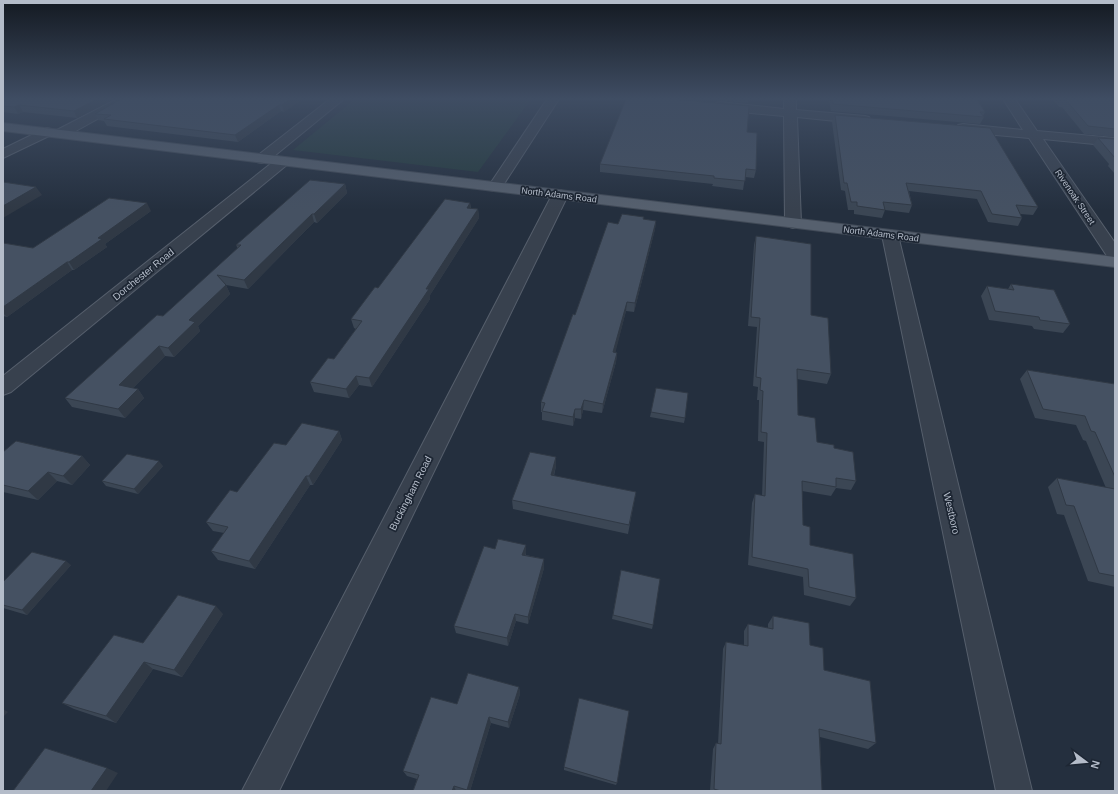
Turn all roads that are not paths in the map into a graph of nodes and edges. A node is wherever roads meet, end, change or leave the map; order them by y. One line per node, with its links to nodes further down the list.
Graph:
1 (38, 136): 9 (street)
2 (77, 136): 10 (main road, North Adams Road)
3 (291, 136): 10 (street)
4 (529, 136): 12 (street)
5 (791, 136): 14 (street)
6 (1034, 136): 16 (street, Rivenoak Street)
7 (1045, 136): 8 (street)
8 (1115, 142)
9 (3, 154)
10 (262, 159): 11 (main road, North Adams Road)
11 (283, 161): 12 (main road, North Adams Road); 18 (street, Dorchester Road)
12 (495, 187): 13 (main road, North Adams Road)
13 (560, 195): 14 (main road, North Adams Road); 19 (street, Buckingham Road)
14 (793, 223): 15 (main road, North Adams Road)
15 (890, 235): 17 (main road, North Adams Road); 20 (street, Westboro)
16 (1115, 255)
17 (1115, 262)
18 (3, 387)
19 (260, 791)
20 (1014, 791)

